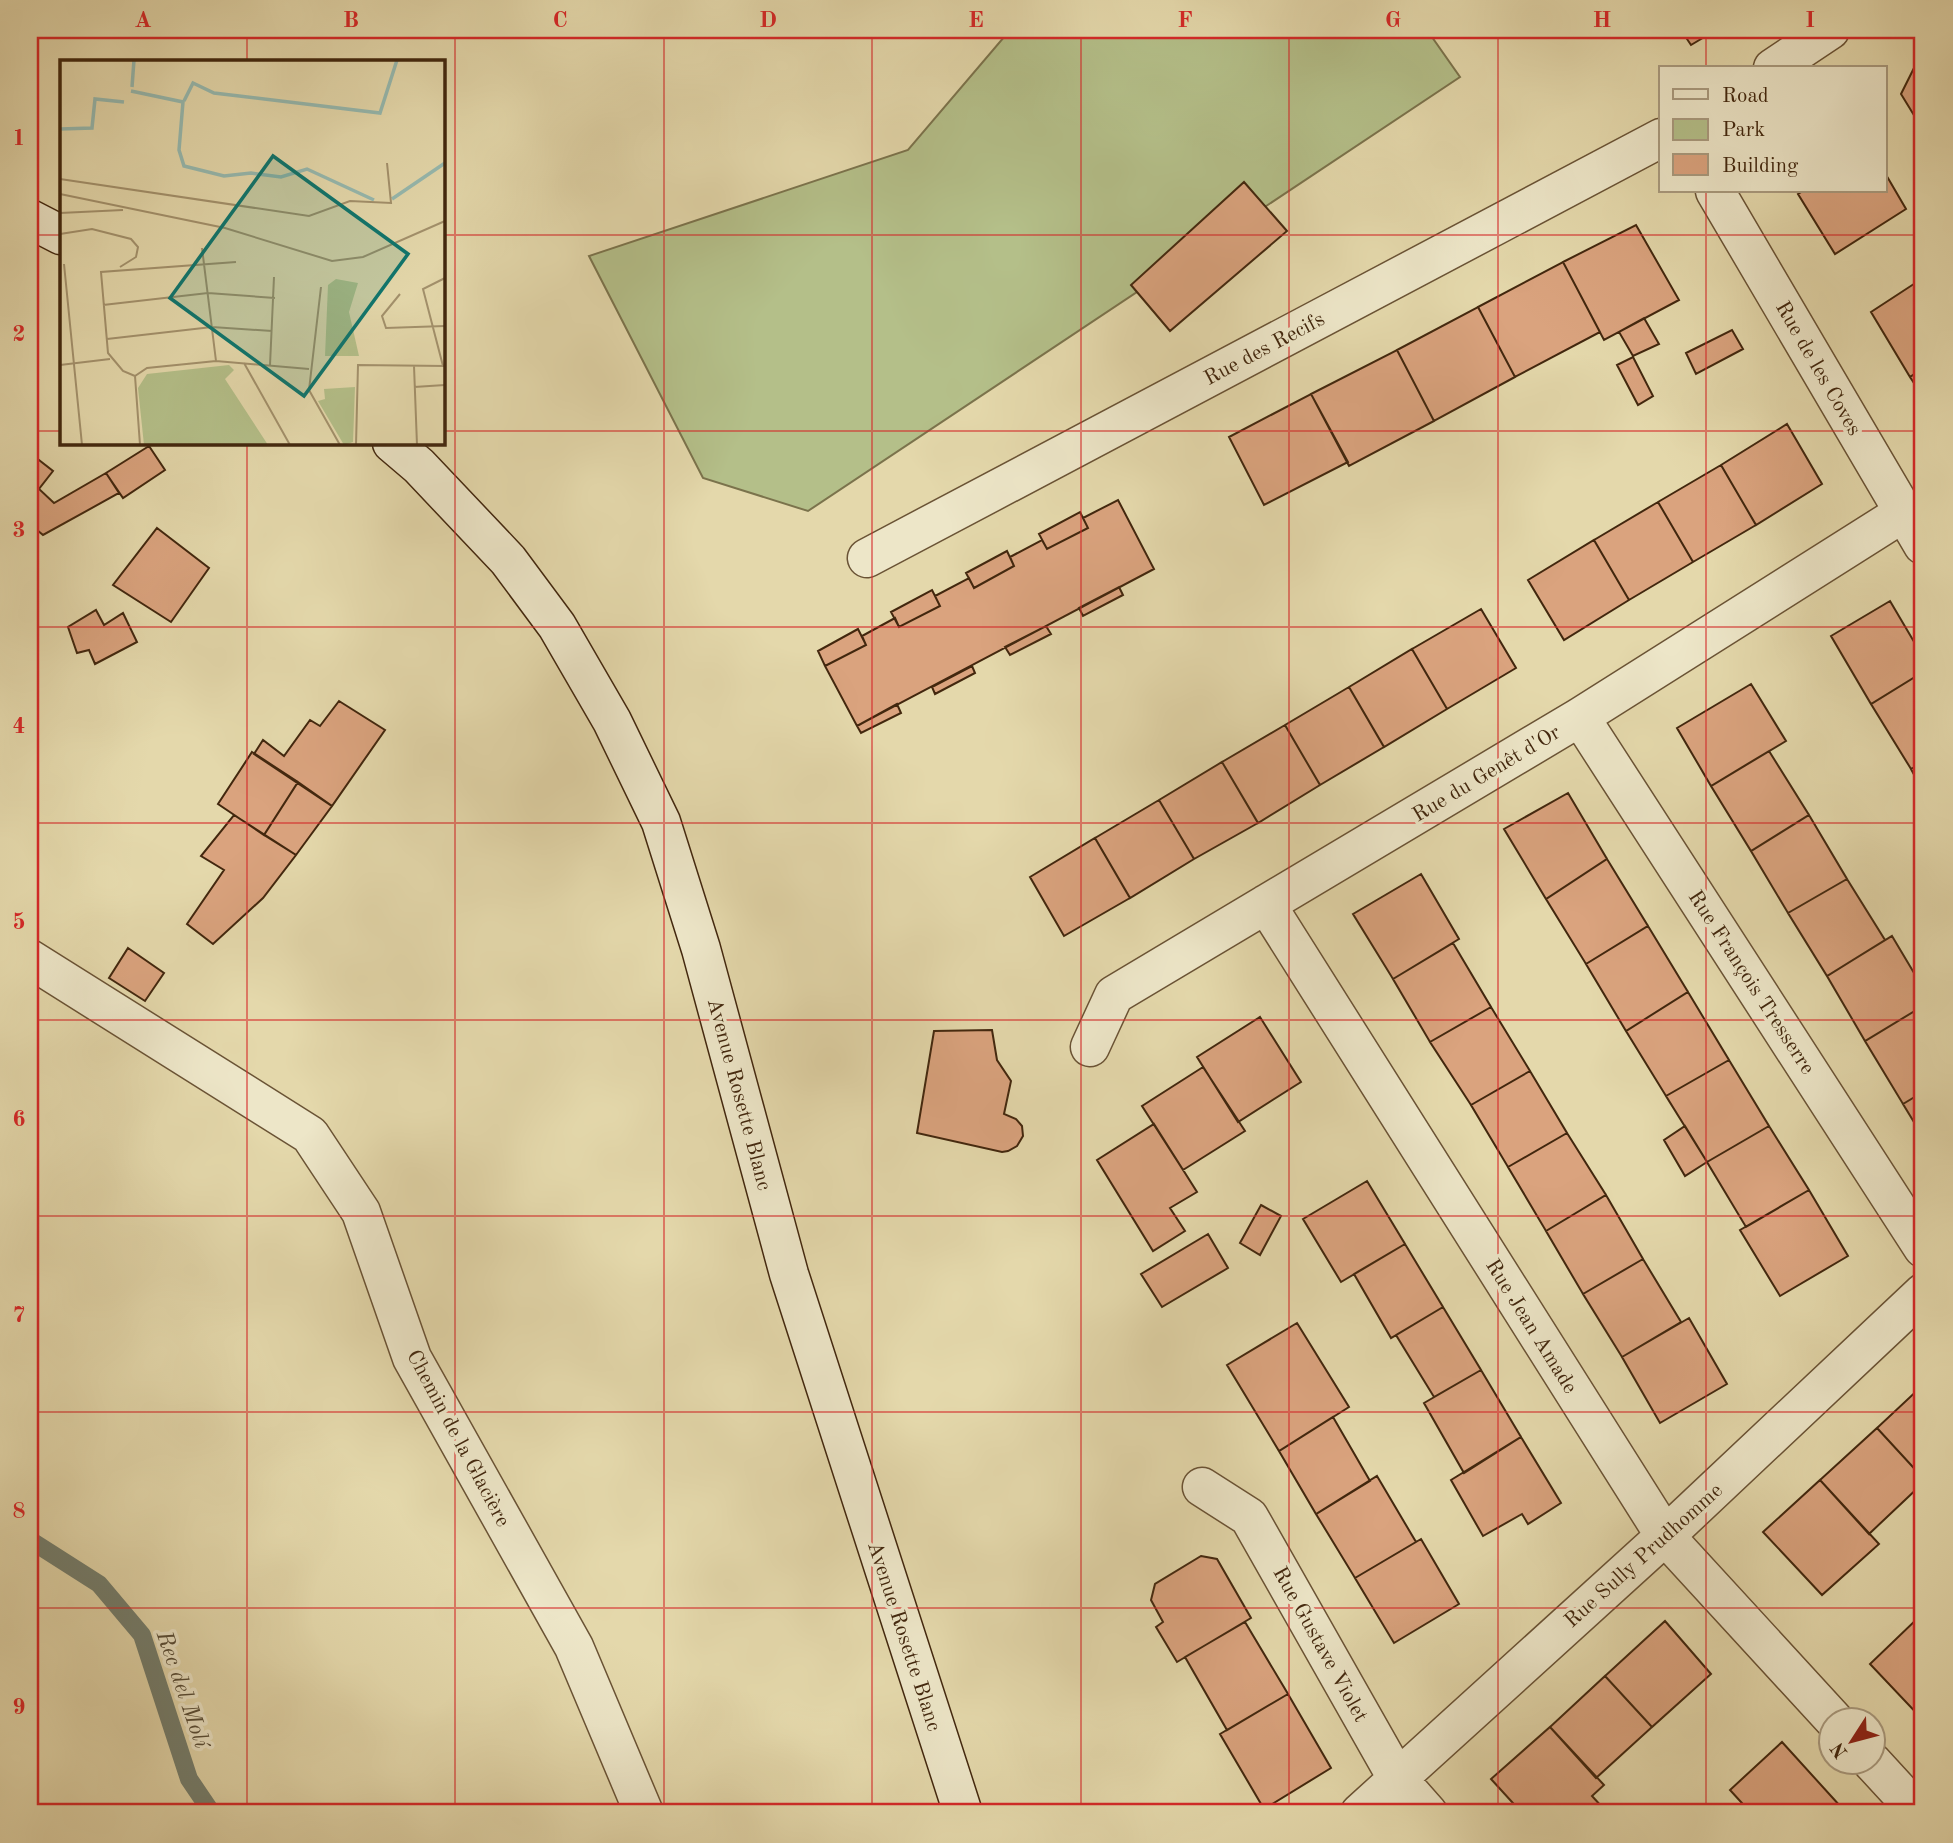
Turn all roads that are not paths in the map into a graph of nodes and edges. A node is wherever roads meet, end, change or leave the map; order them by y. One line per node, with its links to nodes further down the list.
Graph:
1 (1830, 30): 2 (street)
2 (1776, 66)
3 (1659, 139): 10 (street, Rue des Recifs)
4 (1716, 192): 8 (street, Rue de les Coves)
5 (30, 219): 6 (street)
6 (60, 234)
7 (393, 444): 23 (street, Avenue Rosette Blanc)
8 (1903, 513): 9 (street, Rue de les Coves); 11 (street, Rue du Genêt d'Or)
9 (1923, 545)
10 (867, 558)
11 (1580, 717): 12 (street, Rue du Genêt d'Or); 15 (street, Rue François Tresserre)
12 (1266, 904): 14 (street, Rue du Genêt d'Or); 18 (street, Rue Jean Amade)
13 (30, 959): 22 (street, Chemin de la Glacière)
14 (1090, 1047)
15 (1923, 1248)
16 (1923, 1293): 18 (street, Rue Sully Prudhomme)
17 (1202, 1487): 21 (street, Rue Gustave Violet)
18 (1665, 1536): 19 (street, Rue Jean Amade); 21 (street, Rue Sully Prudhomme)
19 (1821, 1706)
20 (1885, 1776): 26 (street)
21 (1396, 1778): 24 (street, Rue Sully Prudhomme); 25 (street, Rue Gustave Violet)
22 (644, 1813)
23 (963, 1813)
24 (1360, 1813)
25 (1428, 1813)
26 (1919, 1813)

